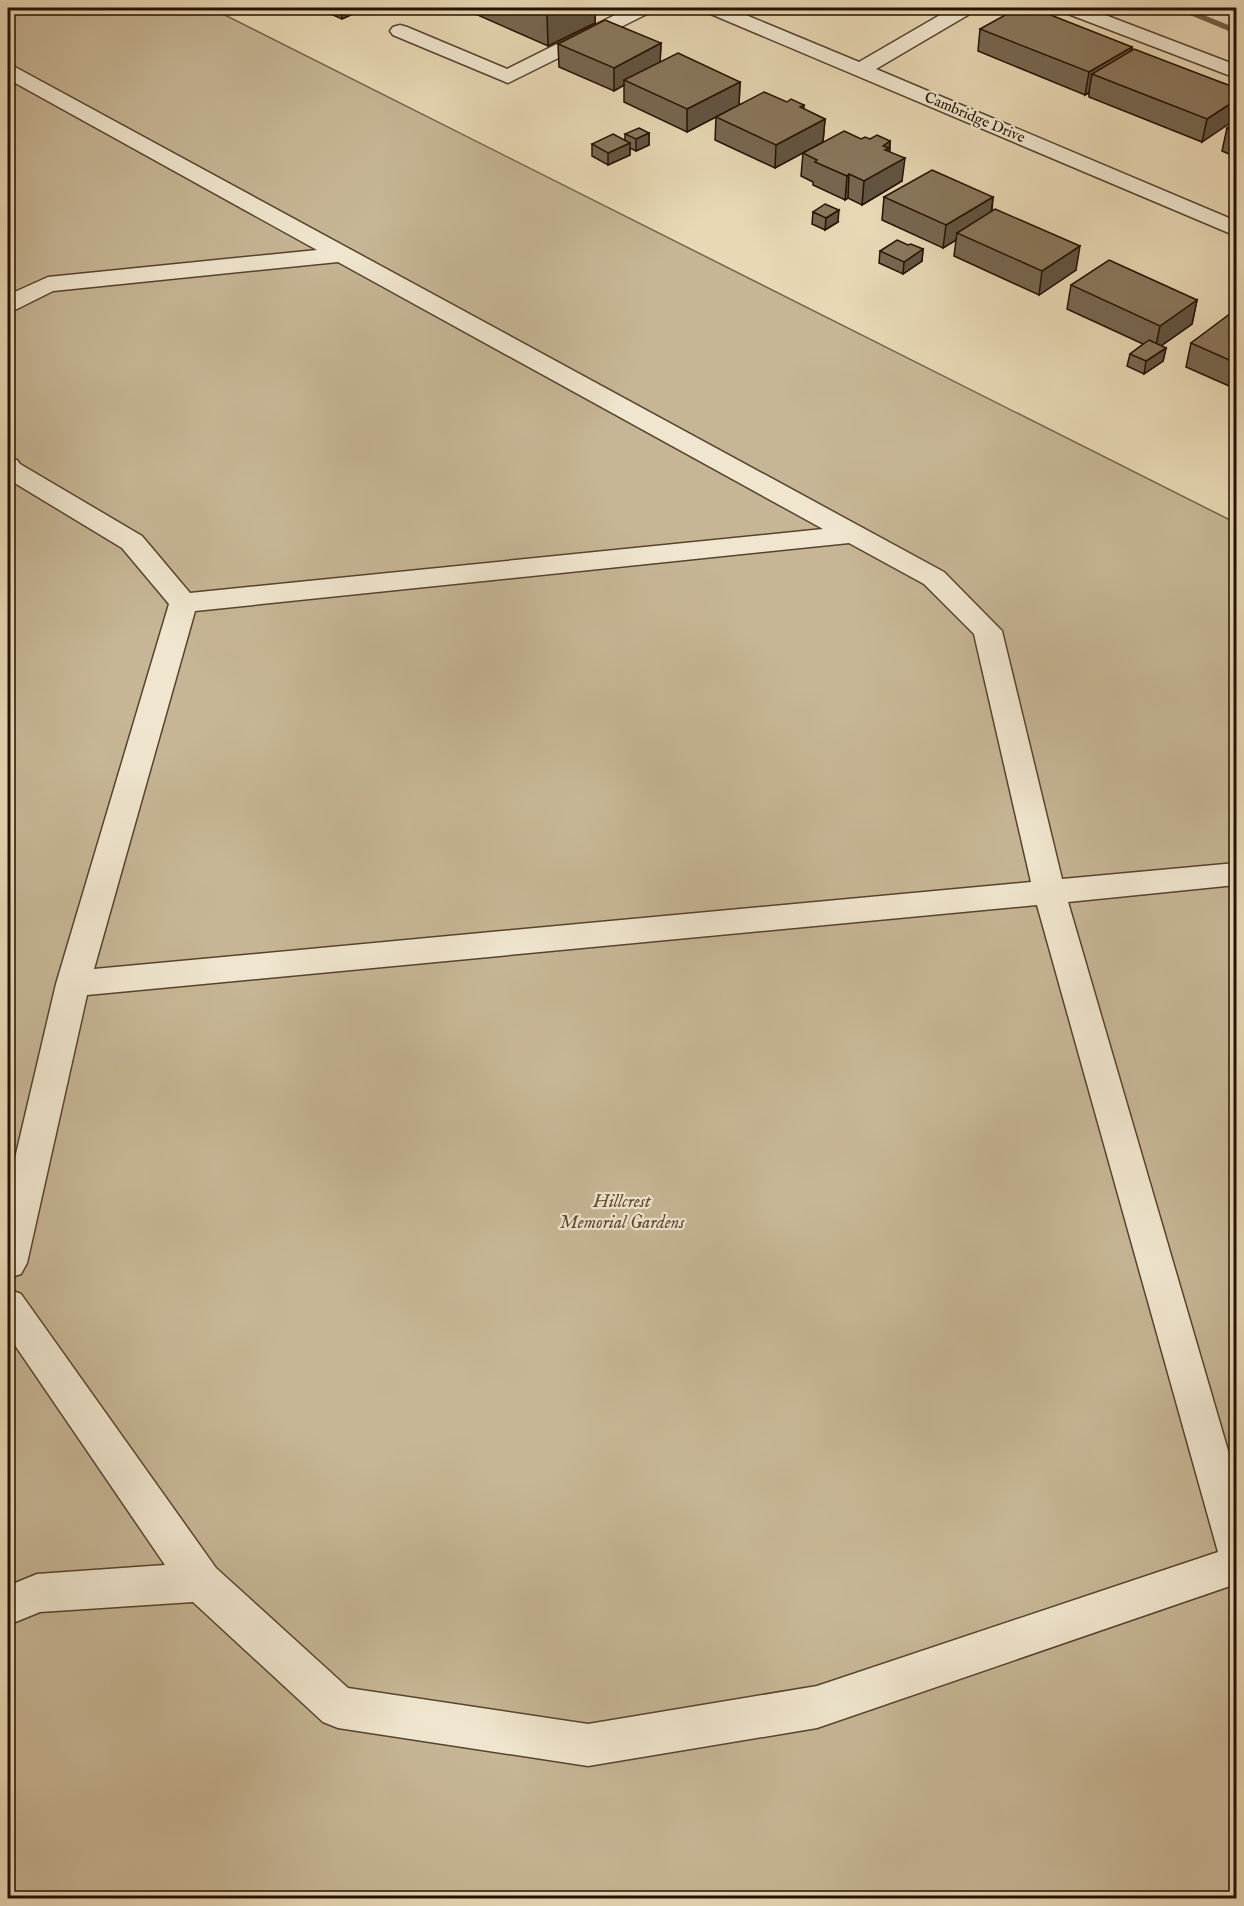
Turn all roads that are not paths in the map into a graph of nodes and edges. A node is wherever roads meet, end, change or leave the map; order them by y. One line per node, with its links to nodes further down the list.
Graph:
1 (644, 8): 5 (street)
2 (713, 8): 6 (street, Cambridge Drive)
3 (966, 8): 6 (street)
4 (1070, 8): 8 (street)
5 (400, 31)
6 (862, 69): 9 (street, Cambridge Drive)
7 (8, 71): 10 (street)
8 (1236, 72)
9 (1236, 229)
10 (343, 254): 11 (street); 13 (street)
11 (8, 304)
12 (8, 466): 14 (street)
13 (854, 534): 14 (street); 16 (street)
14 (183, 603): 17 (street)
15 (1236, 874): 16 (street)
16 (1049, 891): 17 (street); 20 (street)
17 (73, 984): 18 (street)
18 (8, 1263)
19 (8, 1305): 22 (street)
20 (1236, 1546)
21 (1236, 1565): 22 (street)
22 (201, 1581): 23 (street)
23 (8, 1606)

